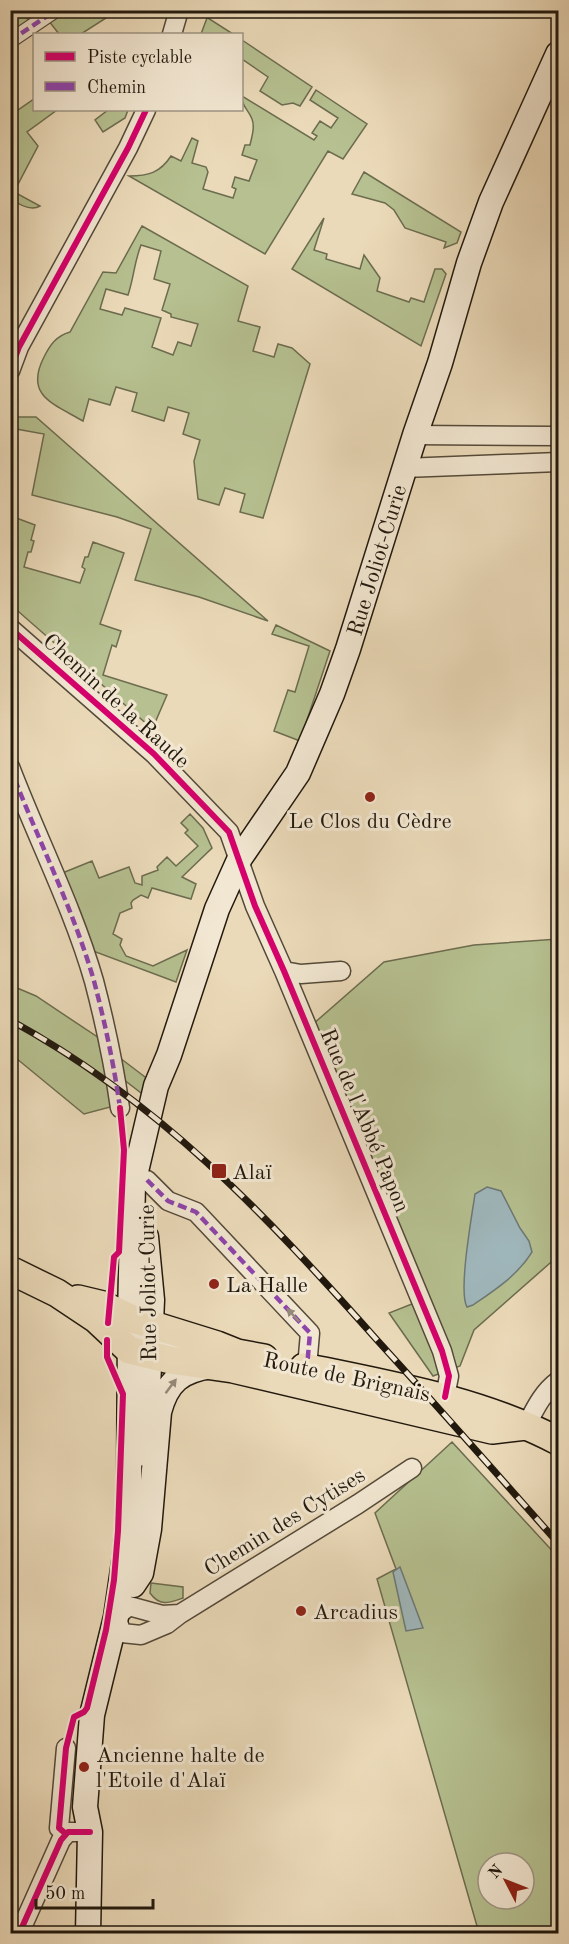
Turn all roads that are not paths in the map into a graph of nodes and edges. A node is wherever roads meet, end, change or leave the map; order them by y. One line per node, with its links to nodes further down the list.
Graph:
1 (56, 10): 4 (street)
2 (179, 10): 3 (street)
3 (172, 33)
4 (10, 41)
5 (558, 54): 8 (main road, Rue Joliot-Curie)
6 (146, 111): 7 (street)
7 (10, 371)
8 (415, 435): 9 (street); 11 (main road, Rue Joliot-Curie)
9 (558, 436)
10 (558, 462): 11 (street)
11 (404, 468): 14 (main road, Rue Joliot-Curie)
12 (10, 627): 14 (street, Chemin de la Raude)
13 (12, 775): 18 (street)
14 (240, 858): 15 (street, Rue de l'Abbé Papon); 17 (main road, Rue Joliot-Curie)
15 (285, 971): 16 (street); 25 (street, Rue de l'Abbé Papon)
16 (341, 971)
17 (169, 1055): 19 (main road, Rue Joliot-Curie); 21 (main road, Rue Joliot-Curie)
18 (120, 1108)
19 (147, 1180): 21 (main road, Rue Joliot-Curie); 23 (street, one-way to 19)
20 (10, 1270): 21 (main road, Route de Brignais)
21 (142, 1338): 22 (main road, Route de Brignais); 23 (main road, Route de Brignais); 29 (main road, Rue Joliot-Curie); 29 (main road, Rue Joliot-Curie)
22 (212, 1366): 26 (main road, Route de Brignais); 29 (main road, Rue Joliot-Curie, one-way to 22)
23 (307, 1367): 25 (main road, Route de Brignais)
24 (558, 1381): 26 (street)
25 (445, 1397): 26 (main road, Route de Brignais)
26 (526, 1426): 27 (main road)
27 (558, 1442)
28 (412, 1468): 30 (street, Chemin des Cytises)
29 (125, 1610): 30 (street); 30 (street, Chemin des Cytises); 32 (main road, Rue Joliot-Curie)
30 (180, 1614)
31 (66, 1748): 33 (street)
32 (90, 1832): 33 (street); 35 (main road, Rue Joliot-Curie)
33 (66, 1834): 34 (street)
34 (19, 1934)
35 (88, 1934)

